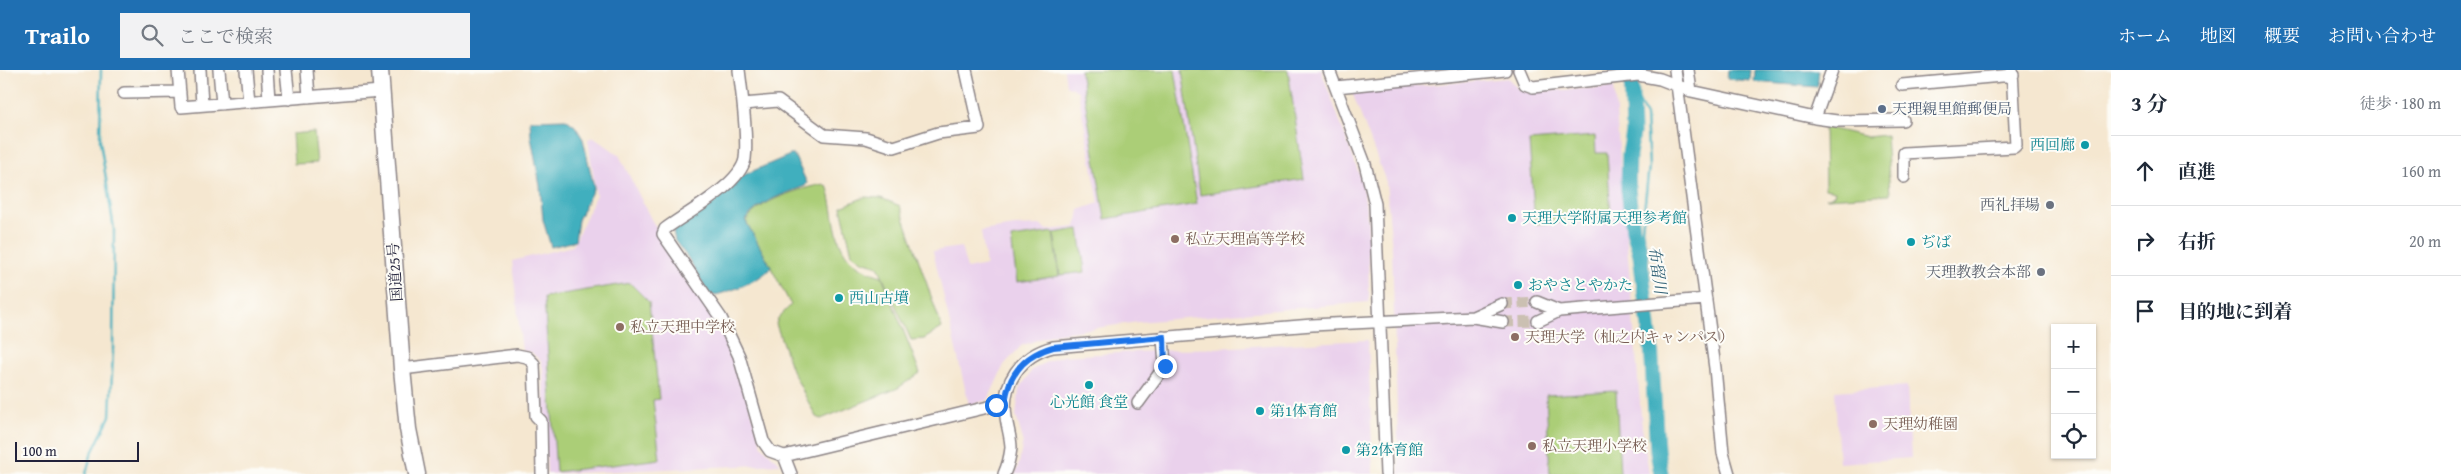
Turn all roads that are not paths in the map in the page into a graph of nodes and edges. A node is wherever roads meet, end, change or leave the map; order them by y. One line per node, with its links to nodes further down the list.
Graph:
1 (178, 70): 24 (street)
2 (200, 70): 32 (street)
3 (219, 70): 30 (street)
4 (246, 70): 29 (street)
5 (267, 70): 28 (street)
6 (286, 70): 27 (street)
7 (307, 70): 26 (street)
8 (380, 70): 22 (highway, 国道25号)
9 (739, 70): 31 (street)
10 (966, 70): 31 (street)
11 (1329, 70): 21 (street)
12 (1505, 70): 18 (street)
13 (1519, 70): 20 (street)
14 (1676, 70): 20 (street)
15 (1688, 70): 23 (street)
16 (1832, 70): 33 (street)
17 (2012, 73): 19 (street); 35 (street)
18 (1437, 74): 21 (street)
19 (1902, 85)
20 (1678, 86): 23 (street); 36 (street)
21 (1336, 87): 41 (street)
22 (381, 91): 26 (street); 45 (highway, 国道25号)
23 (1691, 91): 33 (street)
24 (180, 92): 25 (street); 32 (street)
25 (124, 94)
26 (309, 97): 27 (street)
27 (289, 99): 28 (street)
28 (269, 100): 29 (street)
29 (249, 102): 30 (street)
30 (222, 104): 32 (street)
31 (743, 104): 48 (street)
32 (202, 105)
33 (1815, 118): 34 (street)
34 (1903, 120)
35 (1904, 176)
36 (1706, 299): 39 (street); 54 (street)
37 (1537, 302): 39 (street)
38 (1502, 304): 40 (street)
39 (1559, 310): 42 (street)
40 (1472, 317): 41 (street); 43 (street)
41 (1379, 321): 44 (street); 53 (street)
42 (1538, 321)
43 (1502, 322)
44 (1164, 337): 46 (street); 47 (street)
45 (402, 369): 49 (highway, 国道25号); 50 (street)
46 (1138, 403)
47 (1005, 404): 48 (street); 52 (street)
48 (784, 456): 51 (street)
49 (417, 474)
50 (542, 474)
51 (791, 474)
52 (1004, 474)
53 (1386, 474)
54 (1729, 474)

